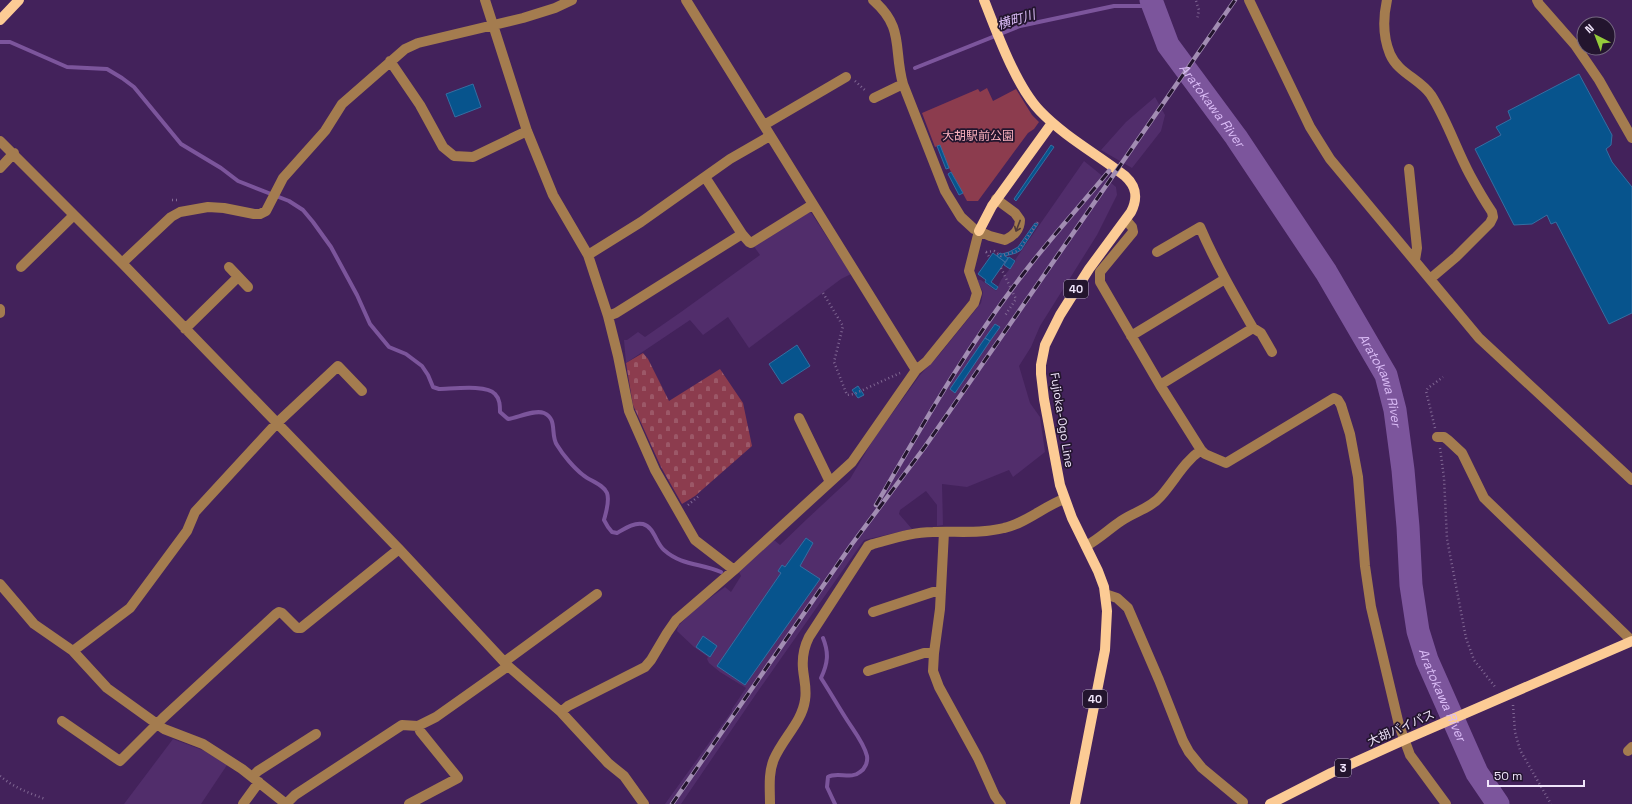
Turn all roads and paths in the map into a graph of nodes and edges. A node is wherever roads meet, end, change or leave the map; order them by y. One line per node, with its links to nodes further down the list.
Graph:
1 (19, 0): 11 (main road)
2 (485, 0): 13 (street)
3 (572, 0): 13 (street)
4 (686, 0): 19 (street)
5 (873, 0): 16 (street)
6 (984, 0): 18 (main road, Fujioka-Ogo Line / 40)
7 (1249, 0): 36 (street)
8 (1386, 0): 43 (street)
9 (1537, 0): 22 (street)
10 (1196, 1): 12 (path)
11 (0, 20)
12 (1197, 20)
13 (492, 24): 14 (street); 20 (street)
14 (390, 62): 20 (street); 37 (street)
15 (846, 77): 17 (path); 19 (street)
16 (903, 84): 17 (street); 32 (street)
17 (874, 98)
18 (1052, 123): 28 (main road); 31 (main road, Fujioka-Ogo Line / 40)
19 (764, 125): 21 (street)
20 (527, 131): 35 (street)
21 (770, 136): 27 (street); 29 (street)
22 (1632, 138)
23 (0, 141): 24 (street)
24 (14, 153): 25 (street); 30 (street)
25 (0, 168)
26 (1409, 169): 36 (street)
27 (705, 177): 33 (street); 35 (street)
28 (996, 199): 32 (main road); 32 (street, one-way to 32)
29 (812, 205): 33 (street); 54 (street)
30 (74, 214): 37 (street); 38 (street)
31 (1126, 220): 52 (street); 65 (main road, Fujioka-Ogo Line / 40)
32 (979, 231): 54 (street)
33 (742, 234): 48 (street)
34 (1158, 252): 42 (street)
35 (588, 255): 48 (street)
36 (1414, 260): 43 (street)
37 (122, 263): 51 (street)
38 (21, 267)
39 (229, 267): 41 (street)
40 (1001, 268): 49 (path)
41 (238, 277): 44 (street); 51 (street)
42 (1225, 279): 50 (street); 52 (street)
43 (1430, 279): 62 (street)
44 (248, 287)
45 (824, 293): 54 (path)
46 (0, 309): 47 (street)
47 (0, 313)
48 (608, 316): 70 (street)
49 (1004, 317)
50 (1253, 328): 53 (street); 56 (street)
51 (185, 329): 59 (street)
52 (1132, 336): 56 (street)
53 (1272, 352)
54 (916, 370): 63 (street)
55 (1442, 377): 60 (path)
56 (1160, 385): 61 (street)
57 (362, 391): 59 (street)
58 (799, 418): 63 (street)
59 (276, 424): 69 (street); 77 (street)
60 (1437, 437): 76 (street); 81 (path)
61 (1201, 450): 68 (street); 88 (street)
62 (1632, 480)
63 (830, 482): 70 (street)
64 (700, 494): 66 (path)
65 (1064, 499): 67 (street); 68 (main road, Fujioka-Ogo Line / 40)
66 (682, 509)
67 (944, 532): 72 (street); 98 (street)
68 (1086, 546): 74 (main road, Fujioka-Ogo Line / 40)
69 (399, 549): 79 (street); 85 (street)
70 (734, 570): 83 (street)
71 (0, 584): 77 (street)
72 (941, 592): 75 (street); 78 (street)
73 (597, 594): 79 (street)
74 (1105, 594): 92 (street); 99 (main road, Fujioka-Ogo Line / 40)
75 (873, 612)
76 (1632, 641): 81 (main road, 大胡バイパス / 3)
77 (73, 651): 85 (street)
78 (934, 653): 80 (street); 93 (street)
79 (506, 664): 83 (street); 86 (street)
80 (868, 671)
81 (1503, 696): 88 (main road, 大胡バイパス / 3)
82 (1513, 704): 102 (path)
83 (561, 712): 97 (street)
84 (62, 721): 85 (street)
85 (158, 724): 90 (street)
86 (418, 726): 95 (street); 96 (street)
87 (316, 734): 90 (street)
88 (1404, 740): 100 (main road, 大胡バイパス / 3); 101 (street)
89 (0, 776): 91 (path)
90 (256, 780): 94 (street); 95 (street)
91 (45, 799)
92 (1243, 802)
93 (998, 803)
94 (243, 804)
95 (286, 804)
96 (409, 804)
97 (644, 804)
98 (770, 804)
99 (1075, 804)
100 (1270, 804)
101 (1446, 804)
102 (1551, 804)

